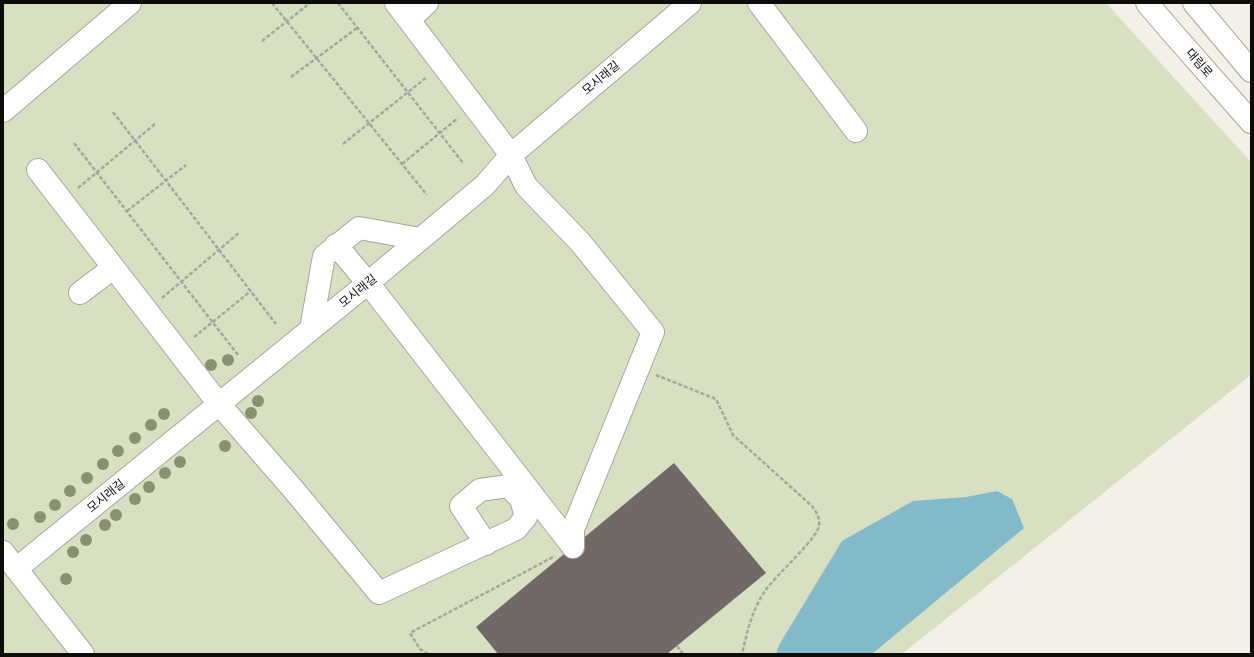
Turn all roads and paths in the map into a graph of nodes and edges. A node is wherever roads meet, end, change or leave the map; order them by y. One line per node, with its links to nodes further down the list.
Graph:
1 (130, 3): 20 (street)
2 (272, 3): 12 (path)
3 (310, 3): 12 (path)
4 (338, 3): 13 (path)
5 (396, 3): 11 (street)
6 (427, 3): 11 (street)
7 (690, 3): 31 (street, 모시래길)
8 (759, 3): 26 (street)
9 (1147, 3): 23 (street, 대림로)
10 (1194, 3): 16 (street)
11 (409, 20): 31 (street)
12 (287, 21): 14 (path); 15 (path)
13 (357, 28): 15 (path); 19 (path)
14 (262, 40)
15 (316, 58): 18 (path); 24 (path)
16 (1251, 71)
17 (430, 75): 19 (path)
18 (291, 77)
19 (407, 93): 24 (path); 27 (path)
20 (3, 111)
21 (113, 112): 28 (path)
22 (462, 115): 27 (path)
23 (1251, 122)
24 (369, 123): 30 (path); 33 (path)
25 (155, 124): 28 (path)
26 (856, 131)
27 (439, 134): 32 (path); 33 (path)
28 (135, 141): 36 (path); 37 (path)
29 (74, 143): 36 (path)
30 (343, 144)
31 (511, 154): 42 (street, 모시래길); 56 (street)
32 (463, 163)
33 (402, 164): 39 (path)
34 (186, 165): 37 (path)
35 (38, 170): 45 (street)
36 (96, 173): 38 (path); 40 (path)
37 (166, 181): 40 (path); 44 (path)
38 (73, 192)
39 (427, 195)
40 (127, 211): 46 (path)
41 (240, 232): 44 (path)
42 (420, 239): 43 (street); 47 (street, 모시래길)
43 (336, 245): 47 (street); 53 (street)
44 (219, 249): 46 (path); 48 (path)
45 (113, 268): 49 (street); 57 (street)
46 (181, 281): 50 (path); 51 (path)
47 (368, 283): 53 (street, 모시래길); 59 (street)
48 (251, 291): 51 (path); 52 (path)
49 (80, 293)
50 (159, 300)
51 (213, 322): 54 (path); 55 (path)
52 (276, 324)
53 (311, 329): 57 (street, 모시래길)
54 (190, 340)
55 (238, 355)
56 (639, 369): 59 (street); 66 (path)
57 (219, 404): 58 (street); 61 (street, 모시래길)
58 (486, 544)
59 (573, 547): 64 (path)
60 (3, 552): 61 (street)
61 (16, 569): 63 (street)
62 (677, 646): 65 (path)
63 (83, 654)
64 (428, 654)
65 (683, 654)
66 (742, 654)

